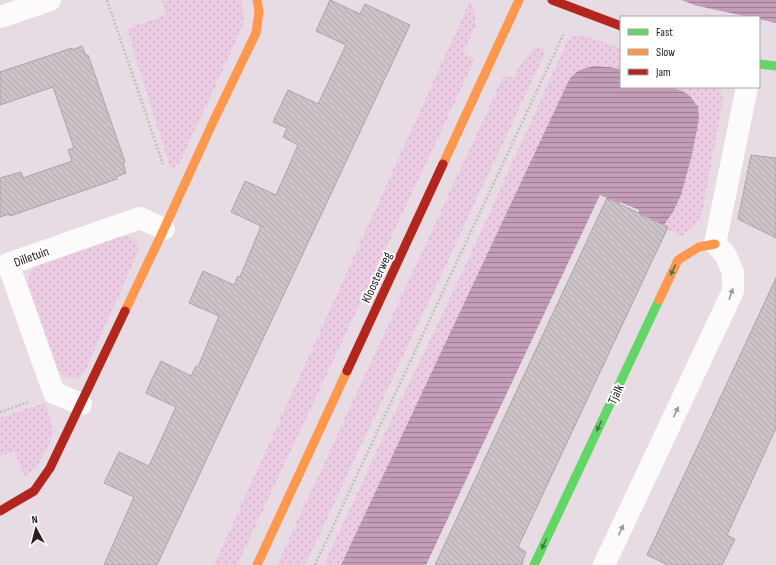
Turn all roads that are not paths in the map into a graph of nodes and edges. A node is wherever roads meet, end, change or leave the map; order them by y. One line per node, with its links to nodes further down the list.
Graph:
1 (50, 0): 5 (street)
2 (257, 0): 10 (street)
3 (519, 0): 14 (street, Kloosterweg)
4 (552, 0): 6 (street)
5 (0, 17)
6 (620, 26)
7 (760, 64): 8 (street)
8 (776, 66)
9 (747, 88): 11 (street)
10 (164, 229): 12 (street); 12 (street, Dilletuin)
11 (715, 244): 15 (street, Tjalk, one-way to 15); 16 (street, one-way to 11)
12 (82, 404): 13 (street)
13 (0, 511)
14 (257, 565)
15 (534, 565)
16 (604, 565)

